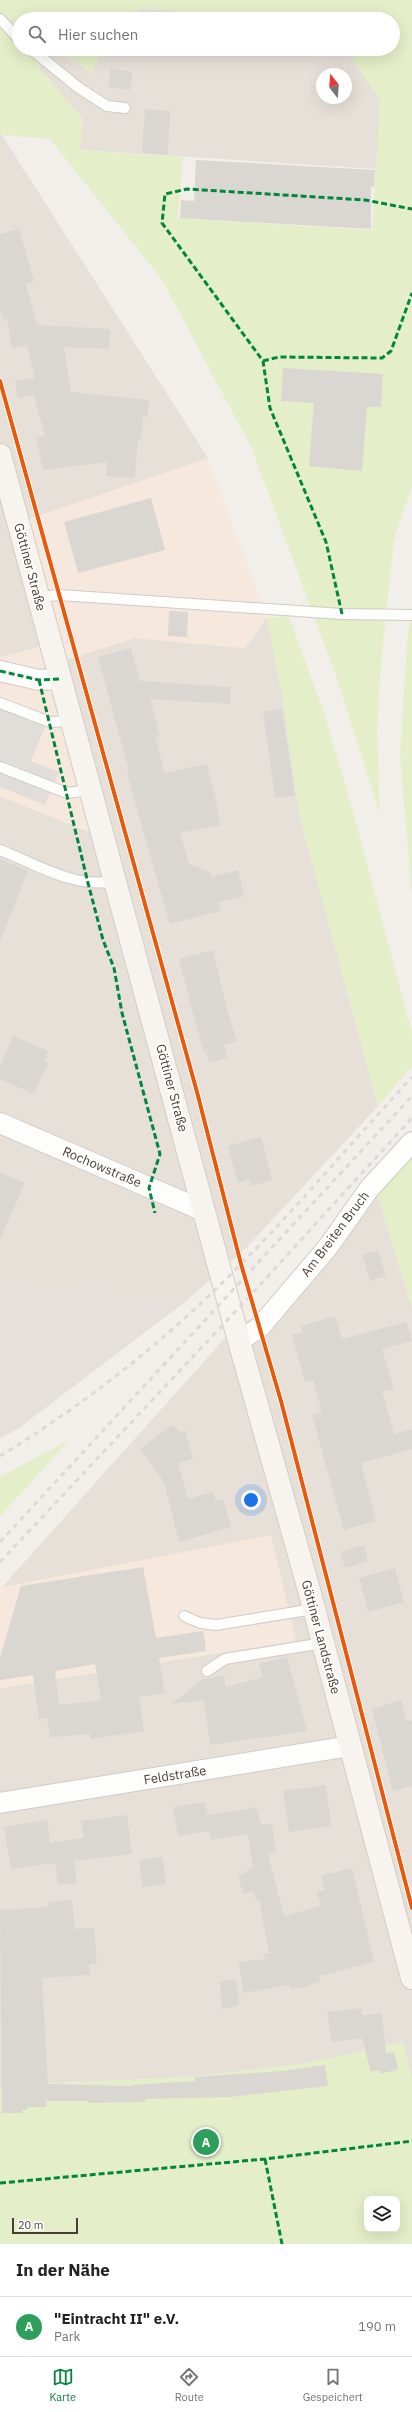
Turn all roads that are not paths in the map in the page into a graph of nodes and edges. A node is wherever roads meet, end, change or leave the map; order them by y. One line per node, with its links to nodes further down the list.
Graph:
1 (0, 19): 2 (lane)
2 (12, 32)
3 (40, 56): 4 (lane)
4 (125, 108)
5 (0, 455): 6 (street, Göttiner Straße)
6 (38, 597): 7 (lane); 9 (street, Göttiner Straße)
7 (412, 615)
8 (0, 671): 9 (street)
9 (60, 679): 11 (street, Göttiner Straße)
10 (0, 703): 11 (lane)
11 (71, 721): 13 (street, Göttiner Straße)
12 (0, 767): 13 (lane)
13 (90, 790): 15 (street, Göttiner Straße)
14 (0, 850): 15 (lane)
15 (115, 881): 18 (street, Göttiner Straße)
16 (0, 1123): 18 (street, Rochowstraße)
17 (412, 1142): 20 (street, Am Breiten Bruch)
18 (204, 1211): 19 (street, Göttiner Straße)
19 (228, 1296): 20 (street, Göttiner Landstraße)
20 (239, 1341): 21 (street, Göttiner Landstraße)
21 (314, 1609): 22 (lane); 23 (street, Göttiner Landstraße)
22 (184, 1616)
23 (323, 1643): 24 (lane); 25 (street, Göttiner Landstraße)
24 (207, 1671)
25 (350, 1746): 26 (street, Feldstraße); 27 (street, Göttiner Landstraße)
26 (0, 1802)
27 (412, 1978)

